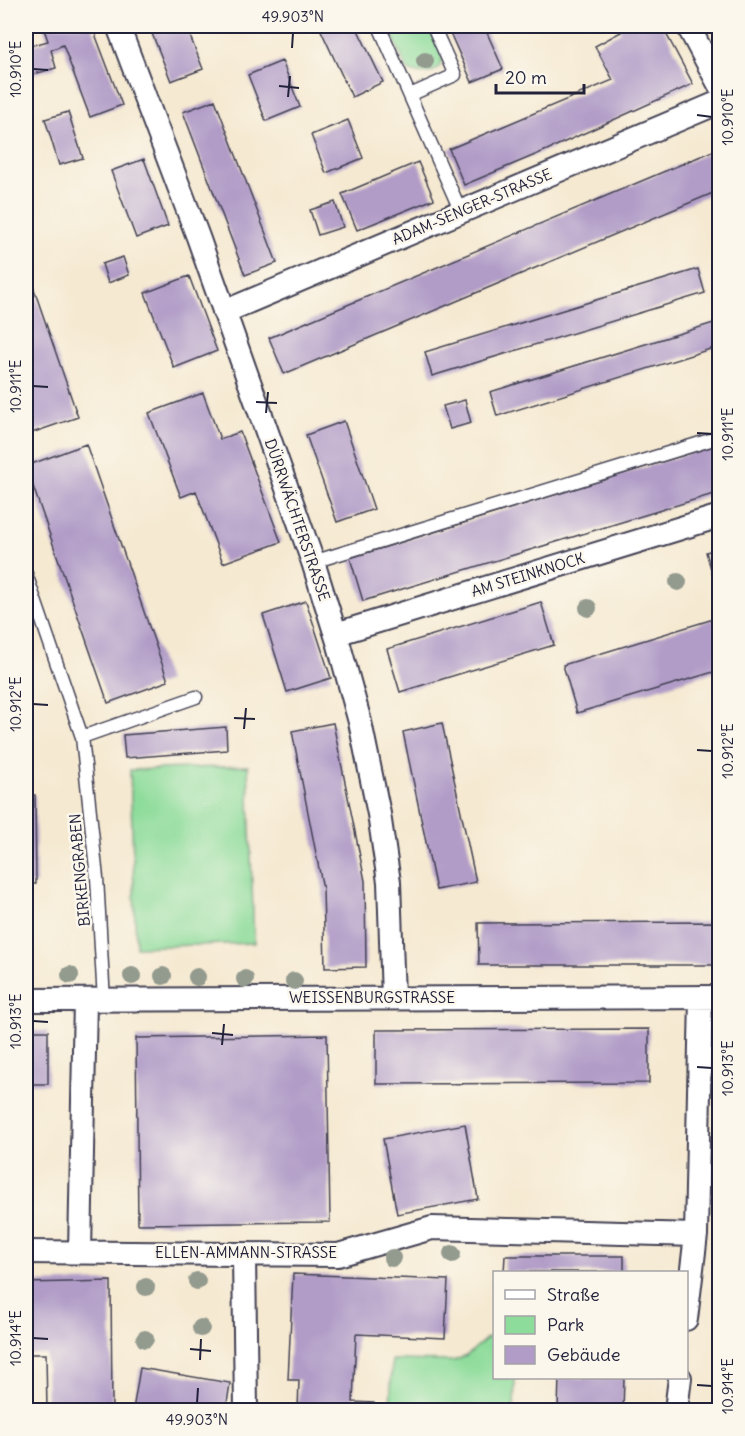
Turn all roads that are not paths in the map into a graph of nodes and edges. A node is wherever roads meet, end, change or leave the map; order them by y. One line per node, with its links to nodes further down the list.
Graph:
1 (118, 26): 9 (street, DÜRRWÄCHTERSTRASSE)
2 (379, 26): 6 (lane)
3 (434, 26): 6 (lane)
4 (688, 26): 5 (street)
5 (720, 86)
6 (410, 95): 8 (lane)
7 (720, 102): 8 (street, ADAM-SENGER-STRASSE)
8 (461, 212): 9 (street, ADAM-SENGER-STRASSE)
9 (224, 312): 12 (street, DÜRRWÄCHTERSTRASSE)
10 (720, 437): 12 (lane)
11 (720, 516): 14 (street, AM STEINKNOCK)
12 (313, 562): 14 (street, DÜRRWÄCHTERSTRASSE)
13 (26, 574): 16 (lane, BIRKENGRABEN)
14 (336, 634): 18 (street, DÜRRWÄCHTERSTRASSE)
15 (196, 697): 16 (lane)
16 (82, 736): 20 (lane, BIRKENGRABEN)
17 (710, 997): 18 (street, WEISSENBURGSTRASSE); 21 (street)
18 (393, 998): 20 (street, WEISSENBURGSTRASSE)
19 (26, 1000): 20 (street, WEISSENBURGSTRASSE)
20 (94, 1000): 23 (street)
21 (696, 1235): 24 (street, ELLEN-AMMANN-STRASSE); 25 (street)
22 (26, 1252): 23 (street, ELLEN-AMMANN-STRASSE)
23 (80, 1252): 24 (street, ELLEN-AMMANN-STRASSE)
24 (244, 1255): 27 (street)
25 (688, 1309)
26 (680, 1379): 28 (street)
27 (246, 1410)
28 (676, 1410)

